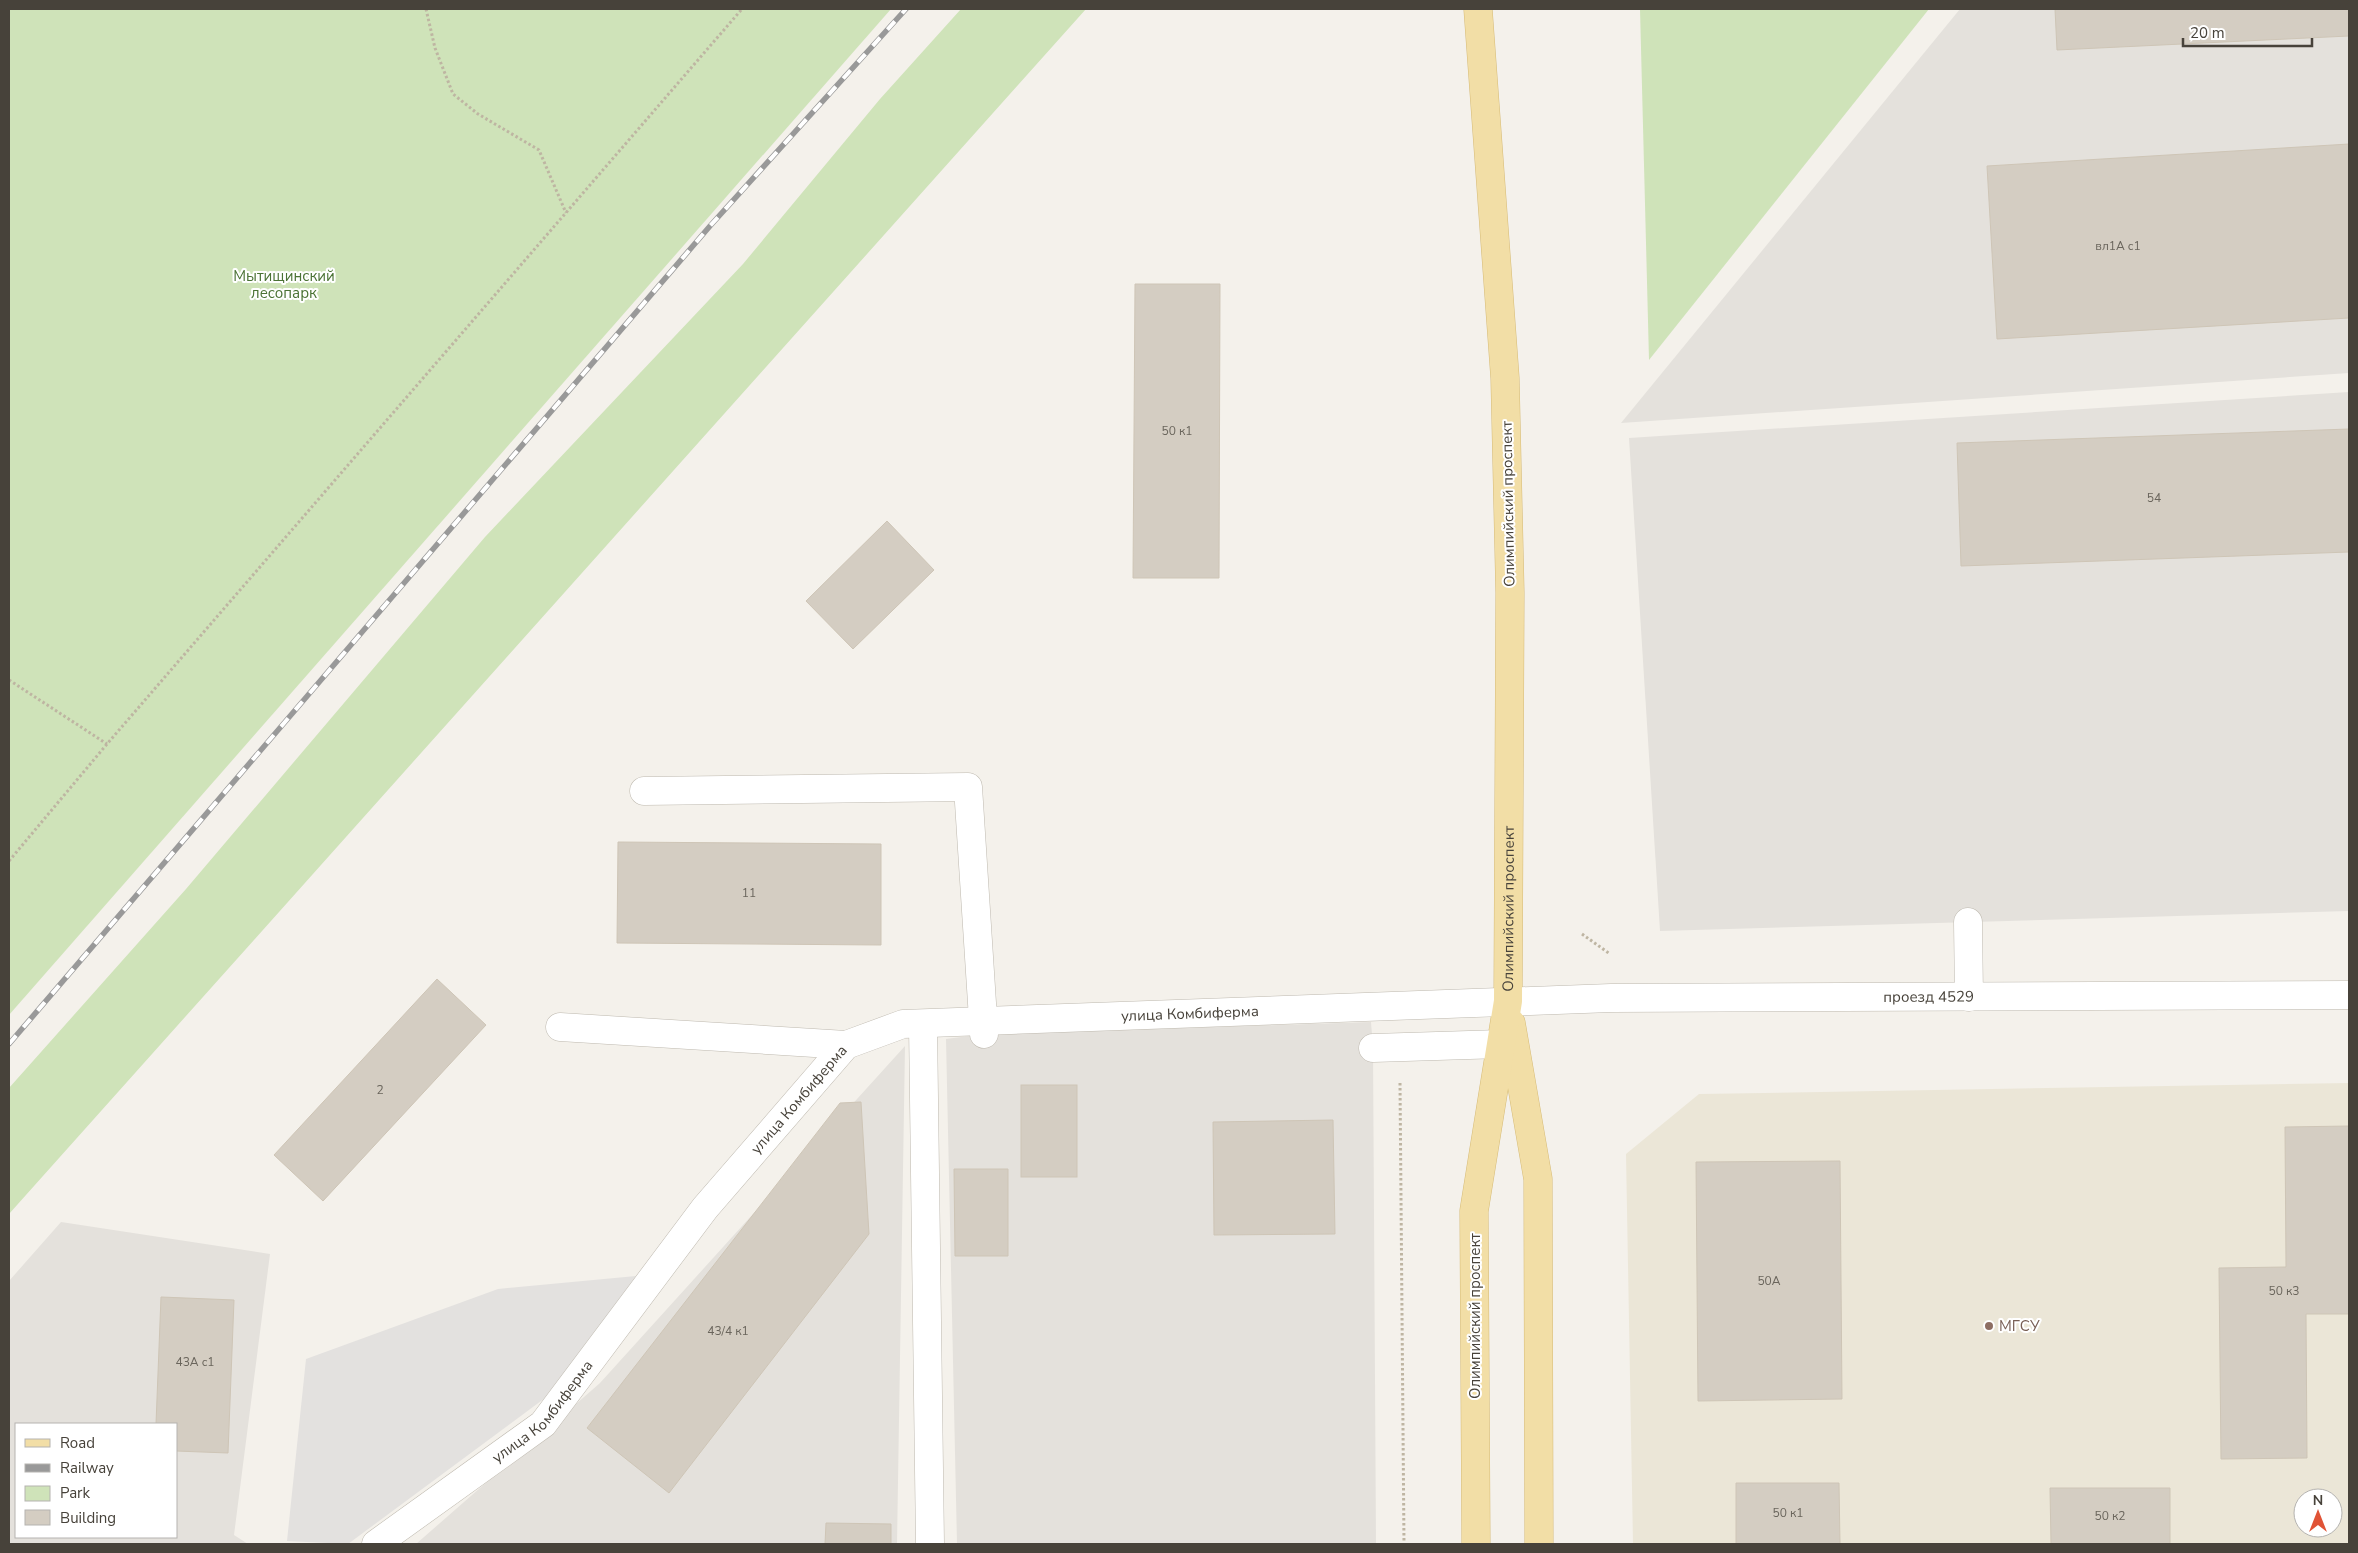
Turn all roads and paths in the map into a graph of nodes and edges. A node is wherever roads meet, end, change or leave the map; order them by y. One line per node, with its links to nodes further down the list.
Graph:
1 (426, 9): 4 (path)
2 (742, 9): 4 (path)
3 (1478, 9): 14 (main road, Олимпийский проспект)
4 (566, 213): 6 (path)
5 (9, 680): 6 (path)
6 (107, 744): 8 (path)
7 (644, 791): 17 (street)
8 (9, 861)
9 (1968, 922): 13 (street)
10 (1582, 934): 11 (path)
11 (1610, 954)
12 (2349, 995): 13 (street, проезд 4529)
13 (1970, 997): 14 (street, проезд 4529)
14 (1508, 1001): 17 (street, улица Комбиферма); 18 (main road, Олимпийский проспект); 25 (main road, Олимпийский проспект)
15 (923, 1024): 17 (street, улица Комбиферма); 19 (street, улица Комбиферма); 22 (street)
16 (560, 1027): 19 (street)
17 (984, 1028)
18 (1501, 1044): 20 (street); 24 (main road, Олимпийский проспект)
19 (846, 1045): 21 (street, улица Комбиферма)
20 (1386, 1048): 23 (path)
21 (376, 1544)
22 (930, 1544)
23 (1404, 1544)
24 (1476, 1544)
25 (1539, 1544)

